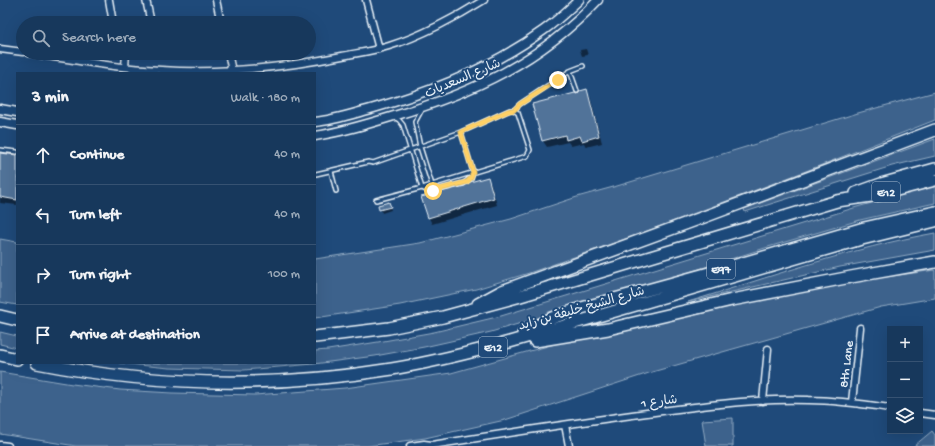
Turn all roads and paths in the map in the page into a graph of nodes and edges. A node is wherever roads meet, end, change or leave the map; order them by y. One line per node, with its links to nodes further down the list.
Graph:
1 (109, 0): 9 (street)
2 (146, 0): 10 (street)
3 (216, 0): 11 (street)
4 (366, 0): 13 (street)
5 (484, 0): 8 (street)
6 (579, 0): 29 (street, شارع السعديات)
7 (598, 0): 23 (street, شارع السعديات)
8 (475, 2): 13 (street)
9 (112, 16)
10 (149, 16)
11 (219, 16)
12 (0, 49): 14 (street)
13 (379, 49): 20 (street)
14 (16, 51)
15 (77, 60): 19 (street)
16 (126, 60): 19 (street)
17 (230, 60): 20 (street)
18 (583, 66): 21 (lane)
19 (125, 67): 20 (street)
20 (232, 71)
21 (570, 71): 22 (lane); 25 (lane)
22 (577, 91)
23 (424, 106): 27 (street, شارع السعديات); 34 (lane)
24 (0, 109): 26 (street)
25 (514, 110): 32 (lane); 40 (lane)
26 (16, 112)
27 (392, 116): 33 (street, شارع السعديات); 36 (lane)
28 (0, 122): 30 (street)
29 (316, 122)
30 (16, 125)
31 (933, 131): 51 (highway)
32 (461, 132): 34 (lane); 40 (lane)
33 (316, 136)
34 (420, 147): 36 (lane); 43 (lane)
35 (0, 150): 37 (lane)
36 (410, 150): 39 (lane); 44 (lane)
37 (16, 152)
38 (935, 169): 47 (highway)
39 (331, 171): 41 (lane); 45 (lane)
40 (473, 172): 43 (lane); 44 (lane)
41 (316, 174)
42 (935, 180): 47 (highway, E12)
43 (432, 185): 44 (lane)
44 (422, 188): 46 (lane)
45 (336, 191)
46 (376, 200)
47 (837, 201): 51 (highway, E12)
48 (935, 212): 56 (highway, E97)
49 (935, 220): 56 (highway, شارع الشيخ خليفة بن زايد / E12)
50 (935, 262): 56 (highway)
51 (470, 310): 55 (highway, E12)
52 (0, 316): 53 (highway)
53 (16, 320)
54 (860, 328): 62 (street, 8th Lane)
55 (316, 337)
56 (513, 342): 60 (highway, شارع الشيخ خليفة بن زايد / E12)
57 (768, 349): 61 (street)
58 (0, 355): 59 (highway)
59 (16, 359)
60 (43, 364)
61 (763, 400): 62 (street, شارع 1); 66 (street, شارع 1)
62 (852, 402): 63 (street, شارع 1)
63 (887, 408)
64 (923, 413): 65 (street)
65 (935, 415)
66 (565, 425): 70 (street, شارع 1); 71 (street)
67 (0, 445): 68 (street)
68 (8, 446)
69 (410, 446): 70 (street, شارع 1)
70 (431, 446)
71 (568, 446)

